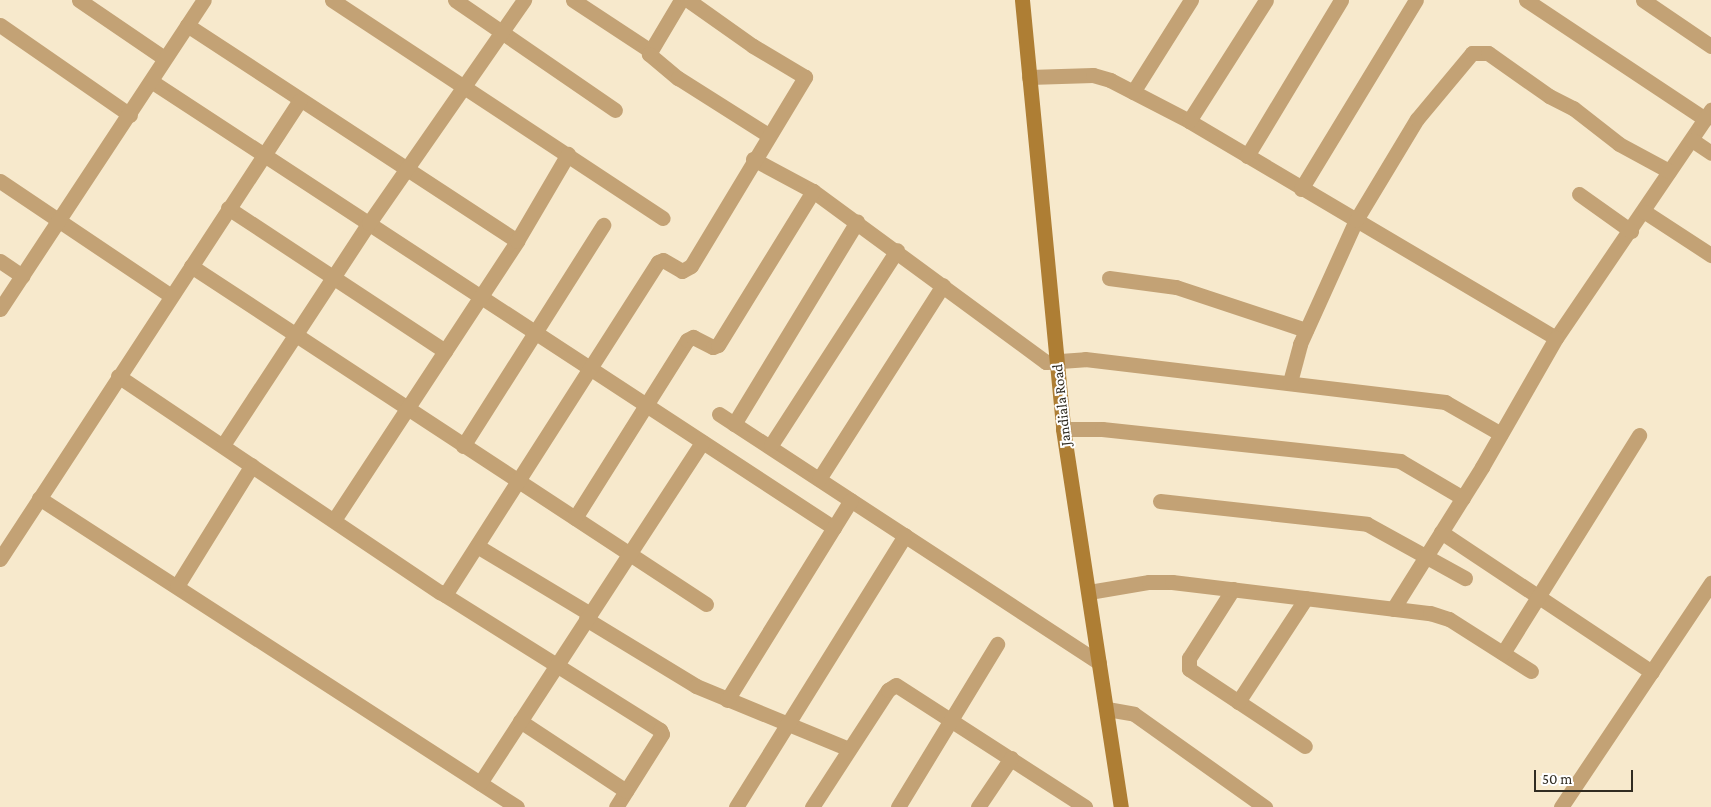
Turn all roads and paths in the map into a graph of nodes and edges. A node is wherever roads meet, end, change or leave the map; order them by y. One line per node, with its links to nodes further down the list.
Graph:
1 (80, 0): 21 (street)
2 (203, 0): 17 (street)
3 (332, 0): 24 (street)
4 (455, 0): 18 (street)
5 (524, 0): 18 (street)
6 (574, 0): 20 (street)
7 (681, 0): 20 (street)
8 (688, 0): 31 (street)
9 (1022, 0): 22 (street, Jandiala Road)
10 (1191, 0): 25 (street)
11 (1266, 0): 30 (street)
12 (1341, 0): 36 (street)
13 (1416, 0): 41 (street)
14 (1526, 0): 28 (street)
15 (1643, 0): 19 (street)
16 (0, 25): 29 (street)
17 (187, 25): 21 (street); 26 (street)
18 (502, 31): 24 (street); 27 (street)
19 (1711, 46)
20 (649, 50): 31 (street)
21 (164, 58): 23 (street)
22 (1028, 77): 25 (street); 70 (street, Jandiala Road)
23 (151, 81): 29 (street); 34 (street)
24 (464, 86): 35 (street); 38 (street)
25 (1134, 92): 30 (street)
26 (300, 100): 34 (street); 38 (street)
27 (614, 110)
28 (1708, 114): 32 (street)
29 (130, 115): 47 (street)
30 (1189, 121): 36 (street)
31 (768, 135): 37 (street)
32 (1692, 140): 33 (street); 39 (street)
33 (1711, 153)
34 (263, 154): 44 (street); 50 (street)
35 (568, 154): 46 (street); 53 (street)
36 (1247, 156): 41 (street)
37 (754, 159): 42 (street); 71 (street)
38 (409, 170): 50 (street); 53 (street)
39 (1669, 171): 45 (street); 48 (street)
40 (0, 182): 47 (street)
41 (1301, 189): 48 (street)
42 (813, 191): 49 (street); 74 (street)
43 (1579, 194): 52 (street)
44 (228, 208): 57 (street); 60 (street)
45 (1644, 212): 52 (street); 55 (street)
46 (663, 218)
47 (59, 220): 58 (street); 62 (street)
48 (1356, 220): 65 (street); 68 (street)
49 (858, 222): 54 (street); 77 (street)
50 (370, 224): 60 (street); 63 (street)
51 (603, 225): 66 (street)
52 (1631, 231): 68 (street)
53 (517, 240): 63 (street)
54 (897, 250): 61 (street); 84 (street)
55 (1711, 255)
56 (0, 261): 58 (street)
57 (191, 266): 62 (street); 67 (street)
58 (22, 276): 64 (street)
59 (1109, 278): 65 (street)
60 (334, 279): 67 (street); 69 (street)
61 (943, 285): 70 (street); 86 (street)
62 (171, 296): 72 (street)
63 (481, 297): 66 (street); 69 (street)
64 (0, 309)
65 (1306, 330): 73 (street)
66 (535, 332): 71 (street); 83 (street)
67 (298, 334): 75 (street); 82 (street)
68 (1556, 338): 79 (street)
69 (445, 351): 75 (street)
70 (1057, 362): 73 (street); 78 (street, Jandiala Road)
71 (591, 368): 74 (street); 87 (street)
72 (118, 376): 82 (street); 88 (street)
73 (1290, 382): 79 (street)
74 (645, 404): 81 (street); 92 (street)
75 (408, 408): 83 (street); 93 (street)
76 (719, 414): 77 (street)
77 (734, 424): 84 (street)
78 (1063, 429): 89 (street); 105 (street, Jandiala Road)
79 (1501, 434): 89 (street)
80 (1639, 435): 108 (street)
81 (702, 442): 94 (street); 98 (street)
82 (223, 446): 85 (street)
83 (463, 446): 87 (street)
84 (772, 446): 86 (street)
85 (252, 465): 93 (street); 103 (street)
86 (819, 479): 90 (street)
87 (519, 481): 92 (street); 97 (street)
88 (39, 498): 100 (street); 103 (street)
89 (1462, 498): 95 (street)
90 (851, 500): 94 (street); 96 (street)
91 (1160, 501): 99 (street)
92 (575, 518): 98 (street)
93 (334, 520): 106 (street)
94 (834, 528): 118 (street)
95 (1441, 532): 99 (street); 108 (street)
96 (905, 535): 114 (street); 123 (street)
97 (477, 546): 106 (street); 111 (street)
98 (630, 553): 109 (street); 111 (street)
99 (1426, 555): 101 (street); 110 (street)
100 (0, 559)
101 (1465, 578)
102 (1711, 583): 117 (street)
103 (177, 586): 127 (street)
104 (1233, 589): 105 (street); 107 (street); 119 (street)
105 (1089, 592): 114 (street, Jandiala Road)
106 (445, 595): 115 (street)
107 (1306, 598): 110 (street); 119 (street)
108 (1538, 598): 113 (street); 117 (street)
109 (706, 604)
110 (1392, 609): 113 (street)
111 (588, 616): 115 (street); 118 (street)
112 (997, 644): 121 (street)
113 (1503, 653): 116 (street)
114 (1099, 663): 120 (street, Jandiala Road)
115 (557, 664): 122 (street); 128 (street)
116 (1531, 671)
117 (1652, 672): 139 (street)
118 (727, 700): 123 (street)
119 (1238, 702): 124 (street)
120 (1107, 709): 137 (street, Jandiala Road); 138 (street)
121 (954, 720): 125 (street); 126 (street); 134 (street)
122 (520, 722): 127 (street); 128 (street)
123 (788, 724): 125 (street); 132 (street)
124 (1305, 746)
125 (849, 749): 133 (street)
126 (1011, 758): 129 (street); 135 (street)
127 (480, 783): 130 (street)
128 (626, 790): 131 (street)
129 (1065, 802): 136 (street)
130 (517, 807)
131 (616, 807)
132 (736, 807)
133 (812, 807)
134 (898, 807)
135 (978, 807)
136 (1085, 807)
137 (1121, 807)
138 (1266, 807)
139 (1561, 807)

